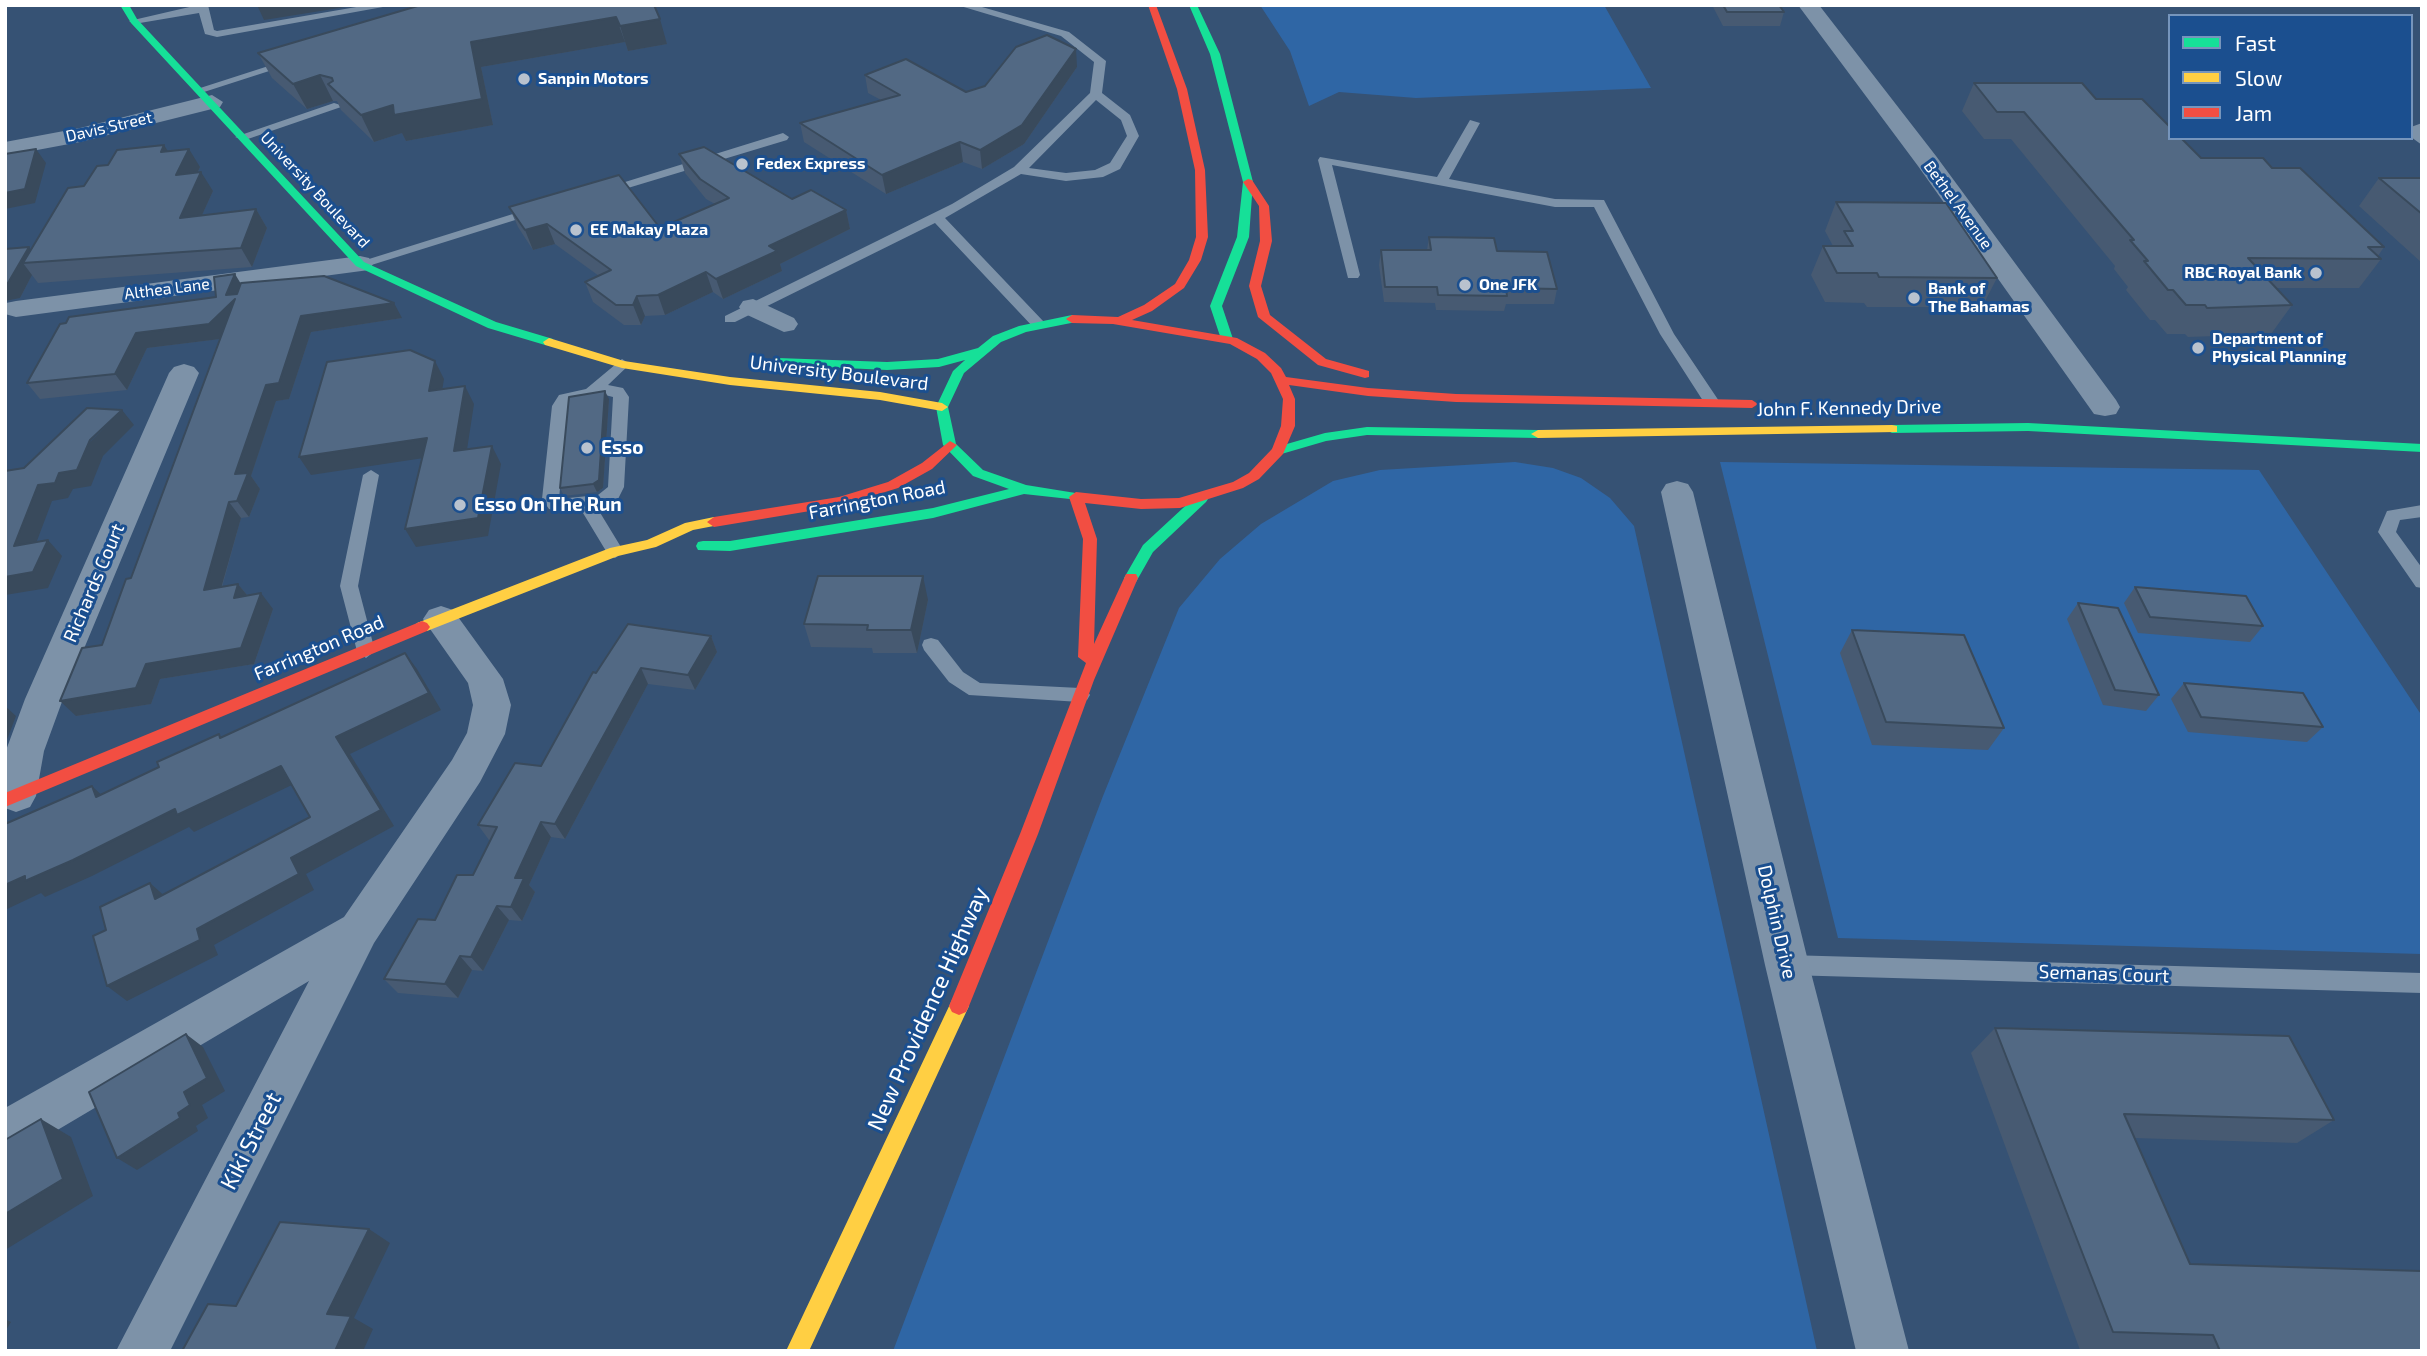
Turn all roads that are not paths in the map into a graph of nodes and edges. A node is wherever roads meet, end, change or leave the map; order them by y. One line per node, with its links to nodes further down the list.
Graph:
1 (124, 5): 8 (main road, University Boulevard)
2 (389, 5): 7 (lane)
3 (962, 5): 10 (lane)
4 (1152, 5): 29 (main road)
5 (1193, 5): 20 (main road)
6 (1808, 5): 46 (street, Bethel Avenue)
7 (203, 7): 8 (lane)
8 (134, 21): 11 (main road, University Boulevard)
9 (288, 63): 11 (lane)
10 (1096, 94): 19 (lane); 19 (lane)
11 (206, 96): 15 (main road, University Boulevard); 18 (street, Davis Street)
12 (338, 106): 15 (lane)
13 (1474, 123): 21 (lane)
14 (2422, 127): 17 (lane)
15 (242, 137): 25 (main road, University Boulevard)
16 (783, 137): 22 (lane)
17 (2422, 141)
18 (5, 149)
19 (1019, 170): 24 (lane)
20 (1248, 182): 34 (main road); 41 (main road)
21 (1441, 182): 26 (lane); 42 (lane)
22 (584, 196)
23 (545, 208): 25 (lane)
24 (936, 217): 28 (lane); 31 (lane)
25 (360, 264): 27 (street, Althea Lane); 32 (main road, University Boulevard)
26 (1353, 275)
27 (16, 309)
28 (742, 313): 30 (street)
29 (1120, 321): 31 (main road); 34 (main road)
30 (785, 324)
31 (1040, 325): 35 (main road)
32 (526, 333): 33 (main road, University Boulevard); 37 (main road, University Boulevard)
33 (598, 338)
34 (1227, 339): 39 (main road)
35 (978, 352): 36 (main road, University Boulevard); 45 (main road)
36 (768, 359)
37 (622, 364): 40 (lane); 45 (main road, University Boulevard)
38 (184, 373): 64 (street, Richards Court)
39 (1282, 380): 41 (main road, John F. Kennedy Drive); 49 (main road, New Providence Highway)
40 (592, 392): 55 (lane); 55 (lane)
41 (1457, 398): 42 (main road, John F. Kennedy Drive)
42 (1713, 404): 43 (main road, John F. Kennedy Drive)
43 (1767, 404)
44 (2078, 406): 46 (main road)
45 (942, 407): 47 (main road)
46 (2111, 407)
47 (950, 445): 51 (main road, New Providence Highway); 57 (main road, Farrington Road)
48 (2422, 448): 49 (main road, John F. Kennedy Drive)
49 (1278, 452): 54 (main road, New Providence Highway)
50 (371, 475): 62 (lane)
51 (1024, 489): 53 (main road, New Providence Highway); 57 (main road, Farrington Road)
52 (1677, 492): 66 (street, Dolphin Drive)
53 (1076, 497): 54 (main road, New Providence Highway); 63 (main road, New Providence Highway)
54 (1201, 499): 63 (main road, New Providence Highway)
55 (586, 503): 58 (lane)
56 (2422, 511): 59 (lane)
57 (652, 544): 58 (main road, Farrington Road)
58 (615, 552): 60 (main road, Farrington Road)
59 (2422, 582)
60 (441, 619): 62 (main road, Farrington Road); 65 (street, Kiki Street)
61 (931, 645): 63 (lane)
62 (366, 651): 64 (main road, Farrington Road)
63 (1083, 687): 70 (main road, New Providence Highway)
64 (11, 798)
65 (359, 930): 68 (street, Kiki Street); 69 (street, Kiki Street)
66 (1787, 965): 67 (lane, Semanas Court); 71 (street, Dolphin Drive)
67 (2422, 983)
68 (5, 1134)
69 (142, 1351)
70 (796, 1351)
71 (1883, 1351)

